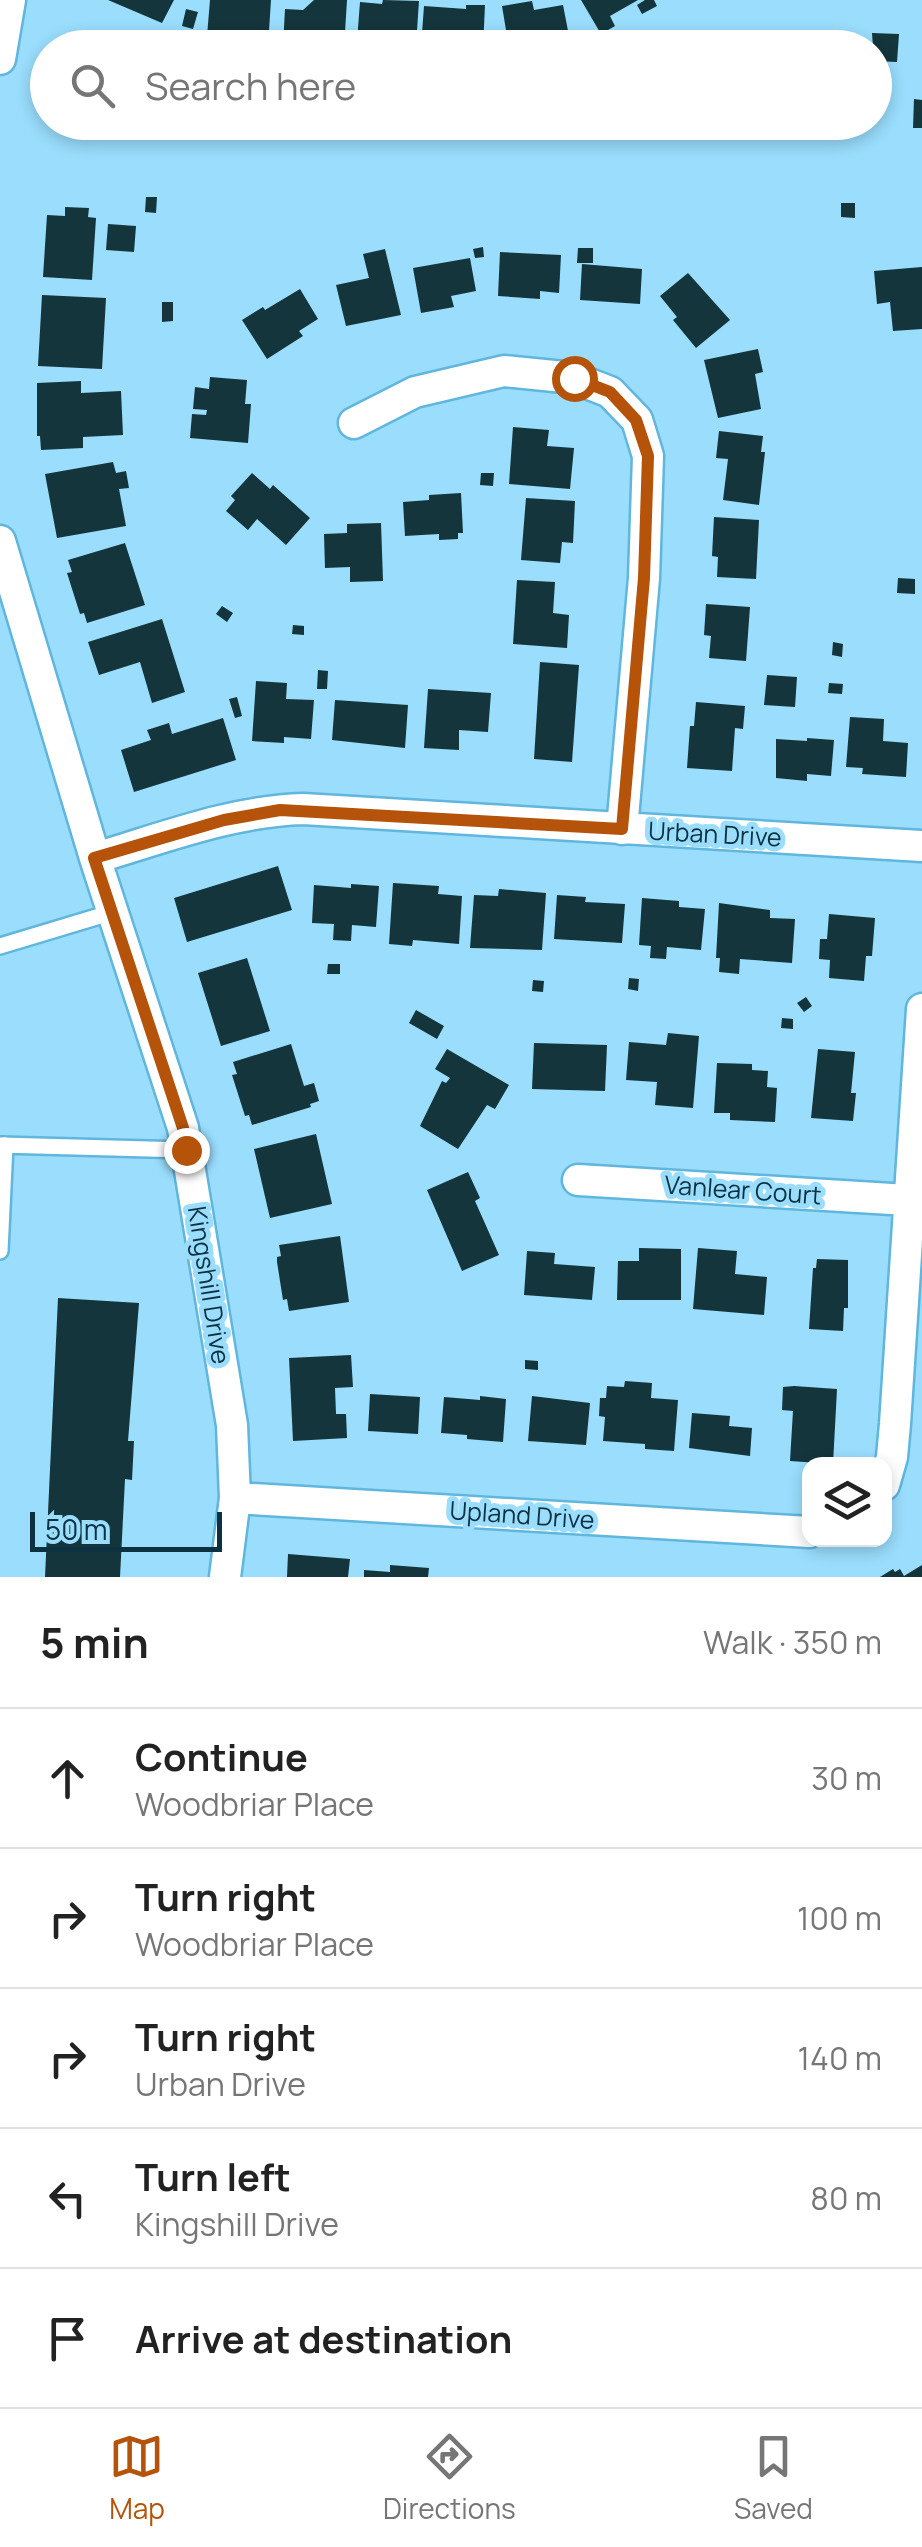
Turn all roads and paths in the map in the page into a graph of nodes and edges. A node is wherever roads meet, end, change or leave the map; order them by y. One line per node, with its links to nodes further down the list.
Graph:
1 (10, 0): 2 (street)
2 (0, 58)
3 (354, 423): 6 (street)
4 (0, 542): 5 (street, Kingshill Drive)
5 (5, 581): 8 (street, Kingshill Drive)
6 (622, 829): 7 (street, Urban Drive); 8 (street, Urban Drive)
7 (922, 846)
8 (94, 858): 9 (street, Kingshill Drive)
9 (113, 912): 10 (lane); 13 (street, Kingshill Drive)
10 (0, 946)
11 (922, 1009): 15 (street)
12 (2, 1145): 13 (lane); 16 (lane)
13 (186, 1150): 18 (street, Kingshill Drive)
14 (578, 1180): 15 (street, Vanlear Court)
15 (908, 1200): 17 (street)
16 (0, 1252)
17 (892, 1457)
18 (234, 1498): 19 (street, Upland Drive); 20 (street, Kingshill Drive)
19 (802, 1532)
20 (225, 1577)

